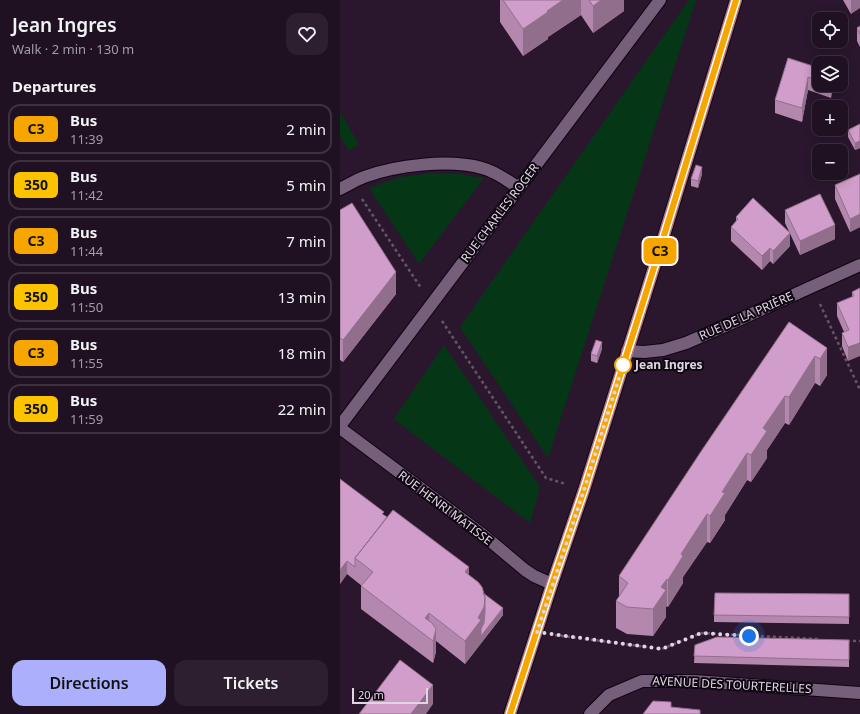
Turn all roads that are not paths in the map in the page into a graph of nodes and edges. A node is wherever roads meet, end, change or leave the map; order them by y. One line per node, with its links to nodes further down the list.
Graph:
1 (660, 0): 3 (street, RUE CHARLES ROGER)
2 (736, 0): 6 (main road)
3 (519, 188): 4 (street); 7 (street, RUE CHARLES ROGER)
4 (340, 189)
5 (860, 265): 6 (street, RUE DE LA PRIÈRE)
6 (627, 351): 8 (main road)
7 (340, 427): 8 (street, RUE HENRI MATISSE)
8 (552, 584): 10 (main road)
9 (860, 693): 11 (street, AVENUE DES TOURTERELLES)
10 (510, 714)
11 (590, 714)

